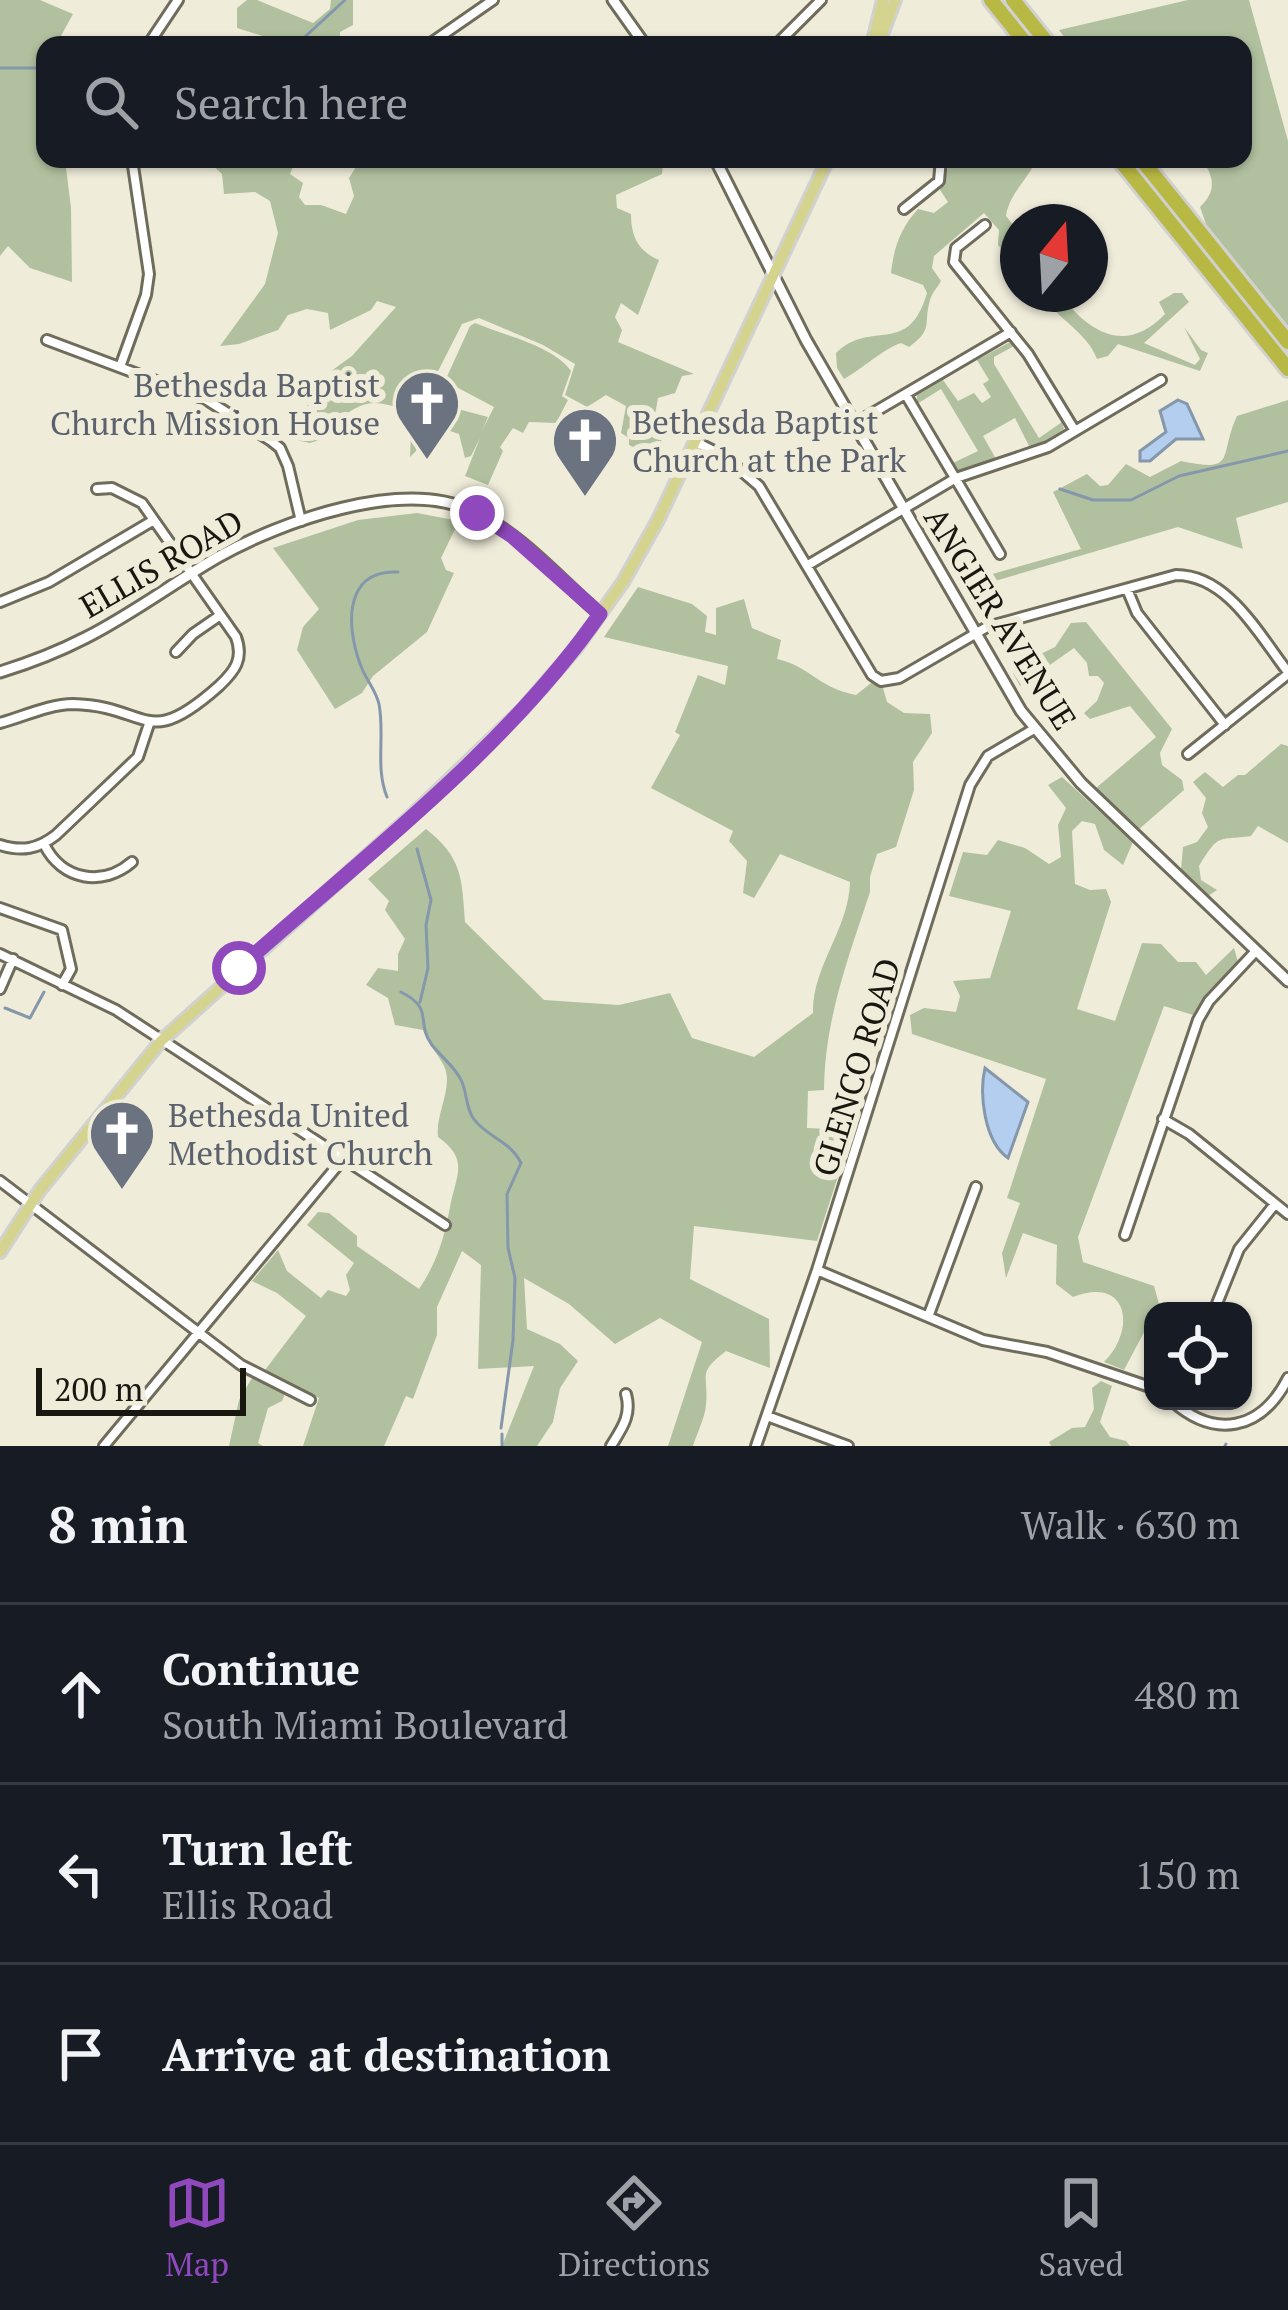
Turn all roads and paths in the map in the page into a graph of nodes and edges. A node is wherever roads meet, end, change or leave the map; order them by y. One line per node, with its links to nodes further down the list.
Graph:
1 (178, 0): 10 (street)
2 (493, 0): 11 (street)
3 (613, 0): 12 (street)
4 (821, 0): 13 (street)
5 (883, 0): 14 (main road)
6 (895, 0): 15 (main road)
7 (991, 0): 9 (highway)
8 (1016, 3): 9 (highway); 17 (highway)
9 (1004, 17): 16 (highway)
10 (154, 36)
11 (441, 36)
12 (639, 36)
13 (785, 36)
14 (877, 36)
15 (879, 36)
16 (1020, 36)
17 (1042, 36)
18 (133, 168): 30 (street)
19 (720, 168): 26 (street, ANGIER AVENUE)
20 (824, 168): 26 (main road)
21 (940, 168): 24 (street)
22 (1128, 168): 31 (highway)
23 (1148, 168): 29 (highway)
24 (904, 209)
25 (985, 225): 27 (street)
26 (773, 275): 34 (street, ANGIER AVENUE); 36 (main road)
27 (1011, 332): 33 (street); 35 (street)
28 (47, 340): 30 (street)
29 (1288, 342)
30 (120, 367): 41 (street)
31 (1288, 369)
32 (1161, 380): 35 (street)
33 (906, 395): 34 (street); 37 (street)
34 (853, 424): 39 (street, ANGIER AVENUE)
35 (1075, 430): 37 (street)
36 (696, 442): 43 (street); 47 (main road)
37 (956, 478): 39 (street); 42 (street)
38 (97, 489): 40 (street)
39 (902, 510): 43 (street); 49 (street, ANGIER AVENUE)
40 (154, 520): 44 (street); 46 (street)
41 (301, 522): 44 (street, ELLIS ROAD); 47 (street, ELLIS ROAD)
42 (1000, 554)
43 (808, 566): 49 (street)
44 (190, 575): 48 (street); 51 (street, ELLIS ROAD)
45 (1127, 589): 49 (street); 52 (street); 55 (street)
46 (0, 602)
47 (600, 614): 68 (main road)
48 (219, 616): 50 (street); 53 (street)
49 (974, 633): 56 (street, ANGIER AVENUE)
50 (176, 652)
51 (0, 672)
52 (1288, 673): 55 (street)
53 (150, 721): 54 (street); 58 (street)
54 (0, 723)
55 (1225, 724): 57 (street)
56 (1034, 729): 62 (street, ANGIER AVENUE); 79 (street, GLENCO ROAD)
57 (1188, 754)
58 (44, 844): 59 (street); 60 (street)
59 (0, 845)
60 (132, 862)
61 (0, 908): 66 (street)
62 (1256, 952): 65 (street, ANGIER AVENUE); 69 (street)
63 (0, 954): 64 (street)
64 (13, 958): 66 (street); 67 (street)
65 (1288, 981)
66 (62, 985): 68 (street)
67 (0, 989)
68 (161, 1041): 70 (street); 74 (main road)
69 (1162, 1119): 73 (street); 77 (street)
70 (343, 1160): 76 (street); 82 (street)
71 (0, 1181): 74 (street)
72 (976, 1187): 81 (street)
73 (1275, 1204): 75 (street); 80 (street)
74 (29, 1205): 78 (main road); 82 (street)
75 (1288, 1214)
76 (445, 1225)
77 (1125, 1234)
78 (0, 1252)
79 (818, 1270): 81 (street); 88 (street, GLENCO ROAD)
80 (1218, 1302)
81 (928, 1316): 84 (street)
82 (199, 1333): 86 (street); 89 (street)
83 (1288, 1378): 87 (street)
84 (1144, 1385)
85 (626, 1394): 90 (street)
86 (310, 1400)
87 (1184, 1410)
88 (767, 1416): 91 (street, GLENCO ROAD); 92 (street)
89 (104, 1446)
90 (611, 1446)
91 (756, 1446)
92 (848, 1446)

